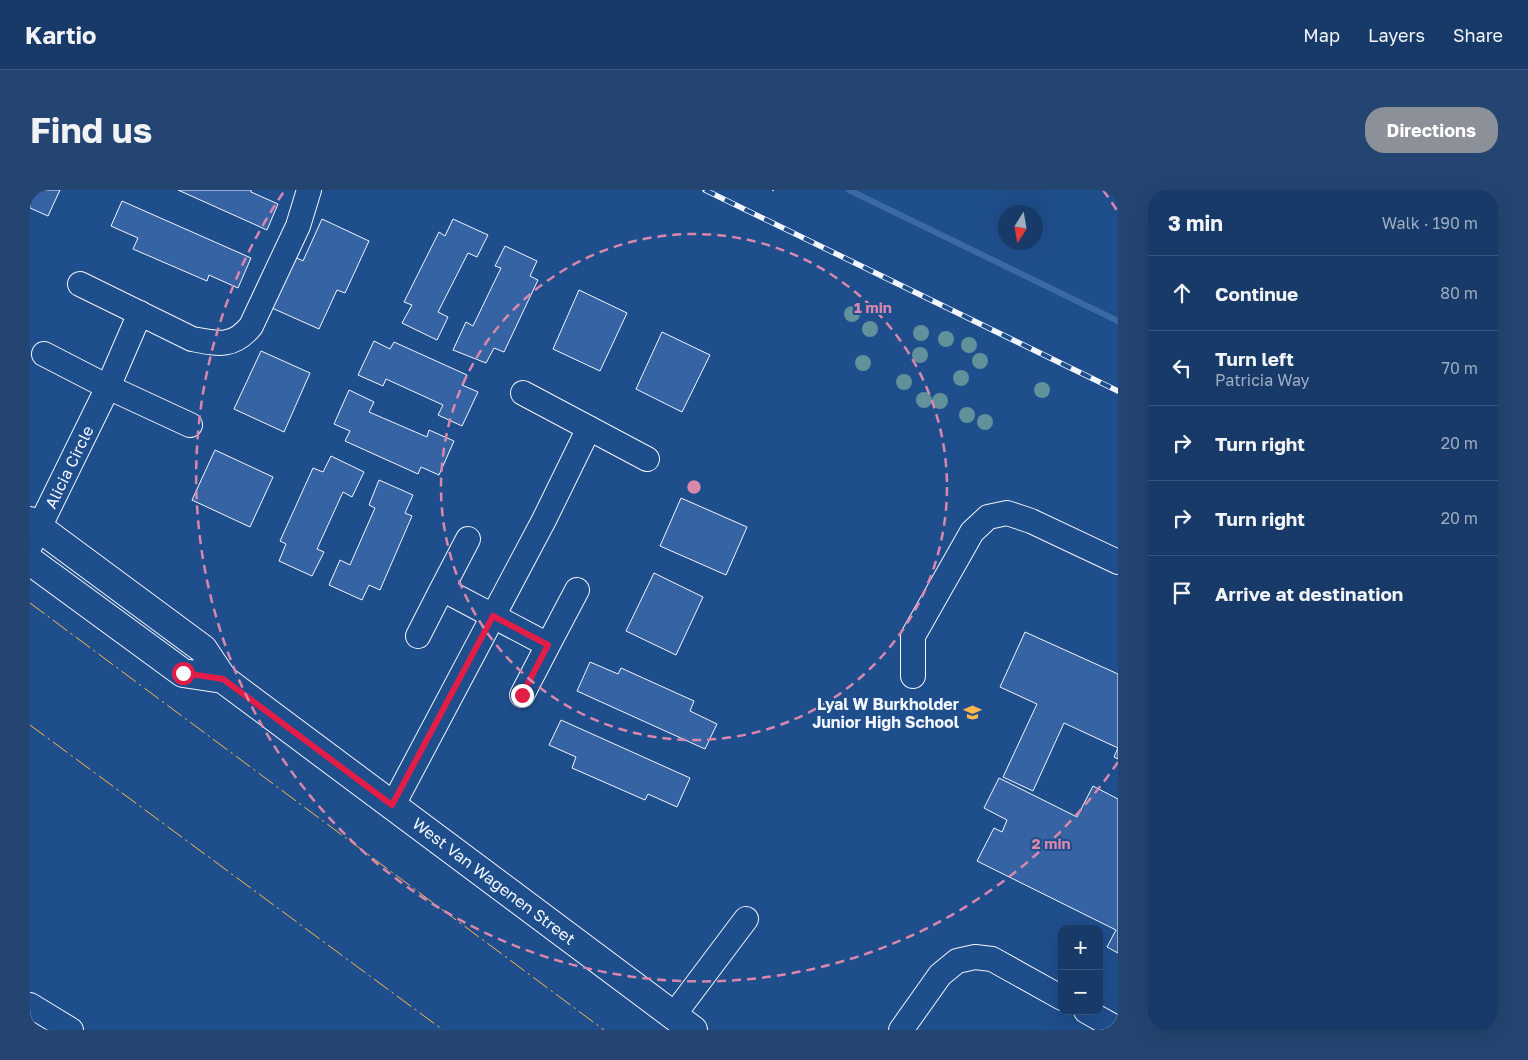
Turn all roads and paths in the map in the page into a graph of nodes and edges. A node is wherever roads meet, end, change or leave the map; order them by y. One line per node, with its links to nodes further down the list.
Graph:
1 (309, 190): 3 (street)
2 (80, 284): 3 (street)
3 (140, 313): 5 (street, Alicia Circle)
4 (44, 354): 5 (street)
5 (108, 387): 7 (street); 10 (street, Alicia Circle)
6 (523, 393): 8 (street)
7 (190, 425)
8 (590, 428): 9 (street); 16 (street)
9 (647, 459)
10 (33, 532): 20 (main road, West Van Wagenen Street)
11 (468, 539): 14 (street)
12 (30, 561): 20 (main road, West Van Wagenen Street)
13 (1118, 562): 19 (street)
14 (442, 589): 16 (street); 17 (street)
15 (576, 590): 18 (street)
16 (493, 616): 18 (street); 22 (street)
17 (418, 636)
18 (548, 645): 21 (street)
19 (913, 676)
20 (223, 679): 22 (main road, West Van Wagenen Street)
21 (522, 695)
22 (392, 805): 27 (main road, West Van Wagenen Street)
23 (746, 919): 27 (street)
24 (1058, 996): 30 (street)
25 (30, 1005): 29 (street)
26 (1093, 1015): 28 (street)
27 (683, 1023)
28 (1118, 1029)
29 (71, 1030)
30 (901, 1030)

